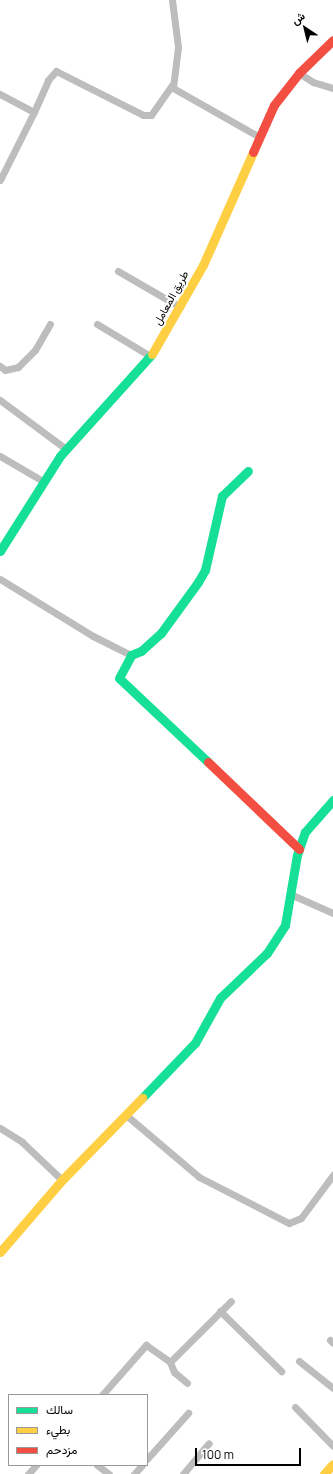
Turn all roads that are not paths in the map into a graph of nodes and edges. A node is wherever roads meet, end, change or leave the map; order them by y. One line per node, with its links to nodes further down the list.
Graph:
1 (172, 0): 4 (street)
2 (333, 40): 3 (street, طريق المعامل)
3 (299, 73): 5 (street); 8 (street, طريق المعامل)
4 (172, 85): 7 (street); 8 (street)
5 (333, 88)
6 (0, 94): 7 (street)
7 (34, 112): 9 (street)
8 (258, 136): 11 (street, طريق المعامل)
9 (0, 180)
10 (118, 271): 11 (street)
11 (180, 306): 14 (street, طريق المعامل)
12 (50, 324): 15 (street)
13 (97, 324): 14 (street)
14 (150, 356): 17 (street, طريق المعامل)
15 (1, 368)
16 (0, 400): 17 (street)
17 (66, 449): 20 (street, طريق المعامل)
18 (0, 456): 20 (street)
19 (248, 471): 23 (street)
20 (44, 481): 21 (street, طريق المعامل)
21 (0, 551)
22 (0, 578): 23 (street)
23 (131, 655): 25 (street)
24 (333, 800): 25 (street)
25 (299, 849): 26 (street)
26 (290, 894): 27 (street); 28 (street)
27 (333, 913)
28 (126, 1115): 30 (street); 31 (street)
29 (0, 1128): 31 (street)
30 (333, 1175)
31 (62, 1180): 32 (street)
32 (0, 1252)
33 (231, 1301): 34 (street)
34 (220, 1311): 36 (street); 37 (street)
35 (299, 1361): 39 (street)
36 (170, 1362): 38 (street); 40 (street)
37 (281, 1371)
38 (187, 1384)
39 (333, 1388)
40 (103, 1394)
41 (295, 1407): 44 (street)
42 (188, 1413): 45 (street)
43 (210, 1443): 53 (street)
44 (333, 1446)
45 (148, 1458)
46 (333, 1464): 54 (street)
47 (35, 1466): 50 (street)
48 (99, 1466): 51 (street)
49 (141, 1466): 52 (street)
50 (28, 1474)
51 (109, 1474)
52 (134, 1474)
53 (183, 1474)
54 (324, 1474)

